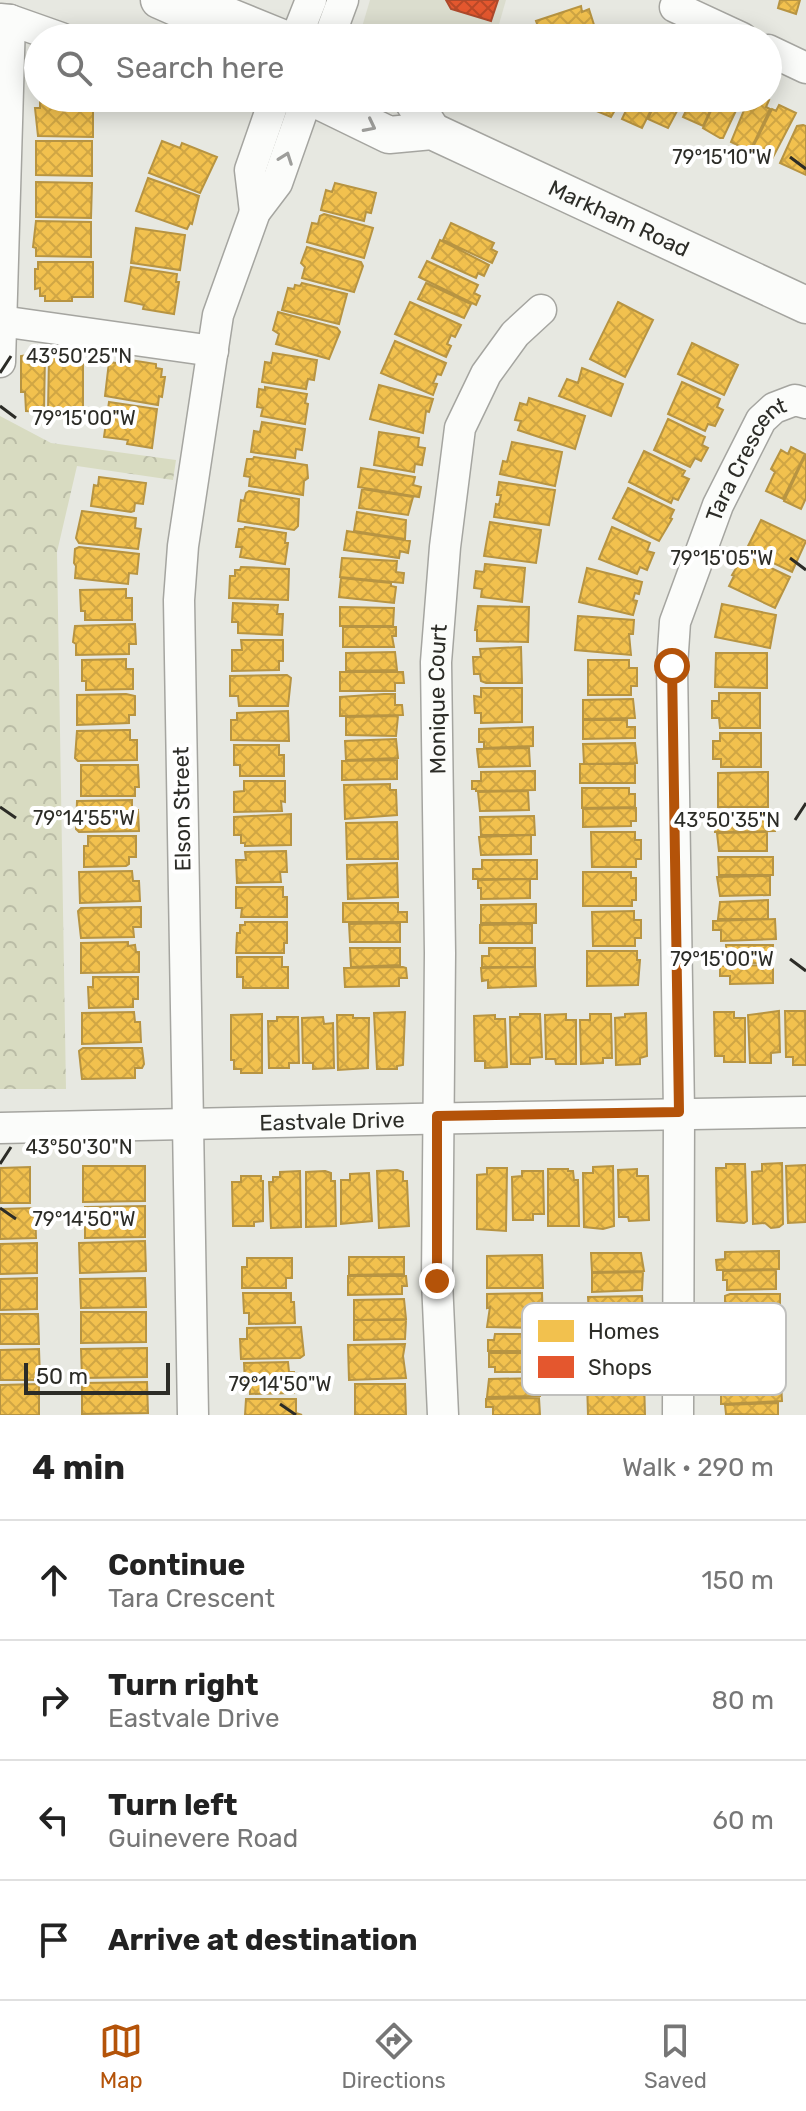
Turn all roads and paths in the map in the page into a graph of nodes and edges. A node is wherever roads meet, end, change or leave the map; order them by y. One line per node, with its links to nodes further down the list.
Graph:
1 (311, 0): 7 (street)
2 (343, 0): 8 (street)
3 (675, 7): 9 (street)
4 (183, 16): 6 (main road)
5 (5, 19): 10 (street); 21 (street)
6 (248, 24)
7 (302, 24)
8 (334, 24)
9 (712, 24)
10 (24, 25)
11 (782, 57): 12 (street)
12 (806, 68)
13 (270, 112): 18 (street, Elson Street)
14 (302, 112): 18 (street, Elson Street, one-way to 14)
15 (342, 112): 17 (main road, one-way to 17)
16 (420, 112): 17 (main road)
17 (432, 131): 19 (main road, Markham Road)
18 (255, 212): 22 (street, Elson Street)
19 (806, 305)
20 (541, 310): 27 (street, Monique Court)
21 (1, 321): 22 (street); 23 (street)
22 (213, 351): 28 (street, Elson Street)
23 (0, 362)
24 (806, 403): 25 (street, Tara Crescent)
25 (679, 1112): 26 (street, Eastvale Drive); 27 (street, Eastvale Drive); 30 (street, Tara Crescent)
26 (806, 1112)
27 (437, 1116): 28 (street, Eastvale Drive); 33 (street, Monique Court)
28 (186, 1125): 29 (street, Eastvale Drive); 32 (street, Elson Street)
29 (0, 1128)
30 (678, 1303)
31 (678, 1395): 34 (street, Tara Crescent)
32 (193, 1415)
33 (443, 1415)
34 (678, 1415)

